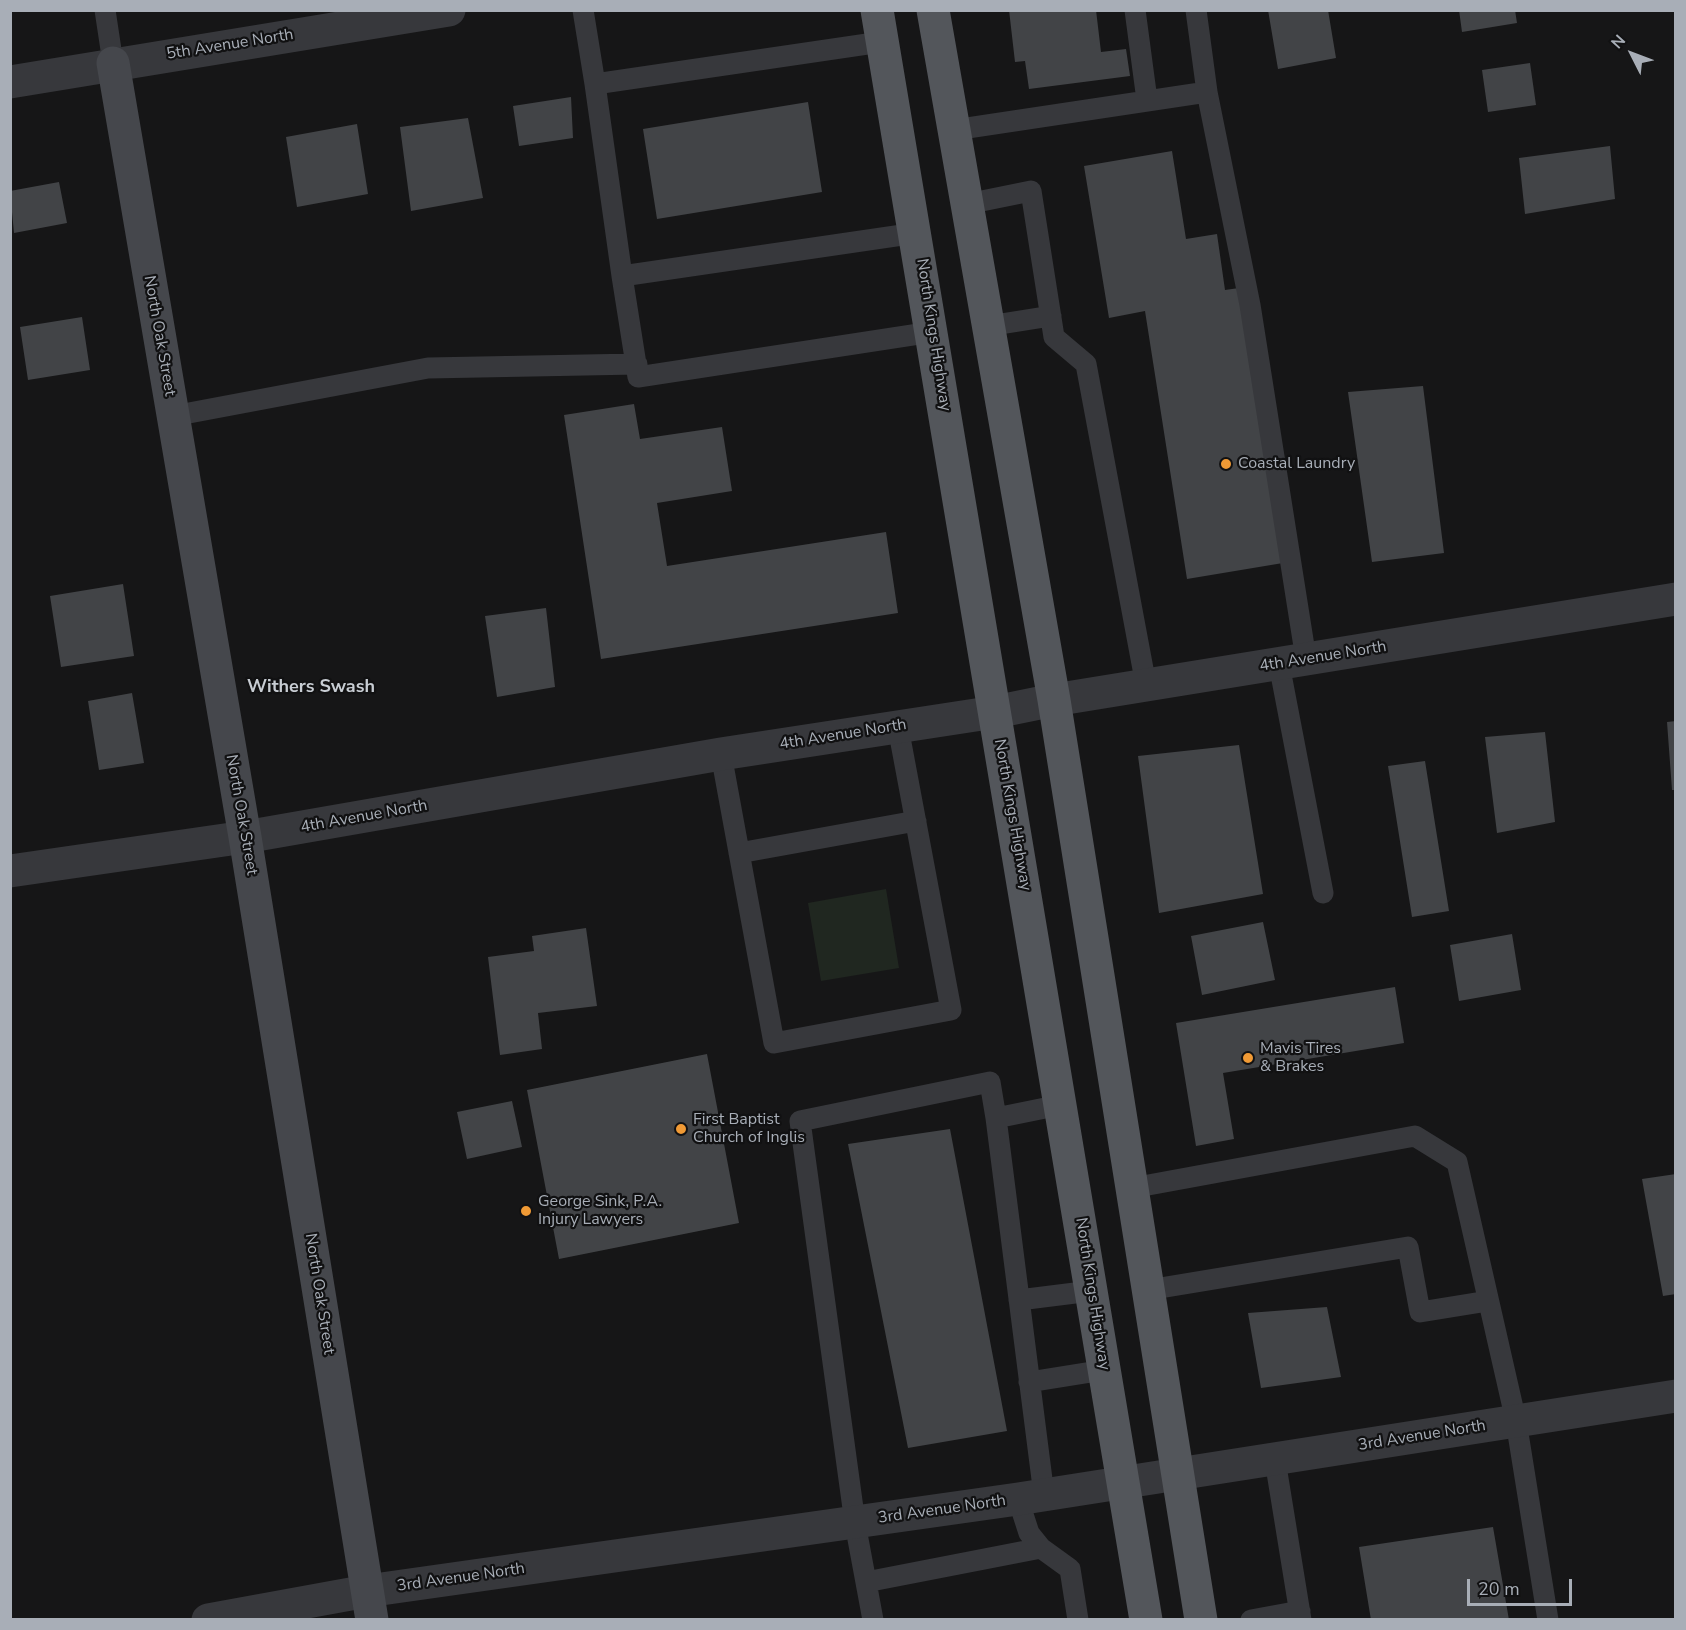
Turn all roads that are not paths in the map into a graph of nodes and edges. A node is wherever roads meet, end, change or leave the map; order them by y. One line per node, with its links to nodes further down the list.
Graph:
1 (105, 10): 9 (lane, North Oak Street)
2 (449, 10): 7 (street, 5th Avenue North)
3 (583, 10): 11 (lane)
4 (933, 10): 14 (main road)
5 (1135, 10): 13 (lane)
6 (1196, 10): 12 (lane)
7 (313, 21): 9 (street, 5th Avenue North)
8 (879, 26): 11 (lane); 16 (main road, North Kings Highway)
9 (113, 63): 10 (street, 5th Avenue North); 22 (street, North Oak Street)
10 (10, 82)
11 (595, 84): 17 (lane)
12 (1206, 92): 13 (lane); 24 (lane)
13 (1147, 100): 14 (lane)
14 (954, 130): 15 (main road)
15 (967, 204): 18 (lane); 19 (main road)
16 (916, 232): 17 (lane); 20 (main road, North Kings Highway)
17 (622, 276): 21 (lane)
18 (1051, 316): 19 (lane); 25 (lane)
19 (988, 326): 26 (main road)
20 (932, 332): 21 (lane); 27 (main road, North Kings Highway)
21 (637, 364): 22 (lane)
22 (173, 416): 31 (street, North Oak Street)
23 (1676, 599): 24 (street, 4th Avenue North)
24 (1293, 662): 25 (street, 4th Avenue North); 34 (lane)
25 (1146, 685): 26 (street, 4th Avenue North)
26 (1054, 700): 27 (street, 4th Avenue North); 37 (main road)
27 (994, 712): 28 (street, 4th Avenue North); 35 (main road, North Kings Highway)
28 (898, 727): 29 (street, 4th Avenue North); 30 (lane)
29 (720, 754): 31 (street, 4th Avenue North); 32 (lane)
30 (916, 821): 32 (lane); 32 (lane)
31 (245, 837): 33 (street, 4th Avenue North); 53 (street, North Oak Street)
32 (739, 853)
33 (10, 871)
34 (1323, 893)
35 (1060, 1105): 36 (lane); 39 (main road, North Kings Highway)
36 (996, 1118): 40 (lane); 50 (lane)
37 (1132, 1188): 38 (main road); 41 (lane)
38 (1148, 1290): 41 (lane); 47 (main road)
39 (1091, 1291): 40 (lane); 42 (main road, North Kings Highway)
40 (1019, 1299): 43 (lane)
41 (1488, 1301): 45 (lane)
42 (1104, 1370): 43 (lane); 48 (main road, North Kings Highway)
43 (1029, 1382): 49 (lane)
44 (1676, 1396): 45 (street, 3rd Avenue North)
45 (1516, 1421): 46 (street, 3rd Avenue North); 61 (lane)
46 (1275, 1460): 47 (street, 3rd Avenue North); 54 (lane)
47 (1177, 1475): 48 (street, 3rd Avenue North); 59 (main road)
48 (1124, 1482): 49 (street, 3rd Avenue North); 58 (main road, North Kings Highway)
49 (1031, 1497): 50 (street, 3rd Avenue North); 51 (lane)
50 (855, 1523): 52 (lane); 53 (street, 3rd Avenue North)
51 (1041, 1548): 52 (lane); 57 (lane)
52 (866, 1582): 56 (lane)
53 (369, 1605): 55 (street, 3rd Avenue North)
54 (1300, 1615): 60 (lane)
55 (208, 1620)
56 (873, 1620)
57 (1078, 1620)
58 (1146, 1620)
59 (1202, 1620)
60 (1251, 1620)
61 (1548, 1620)

